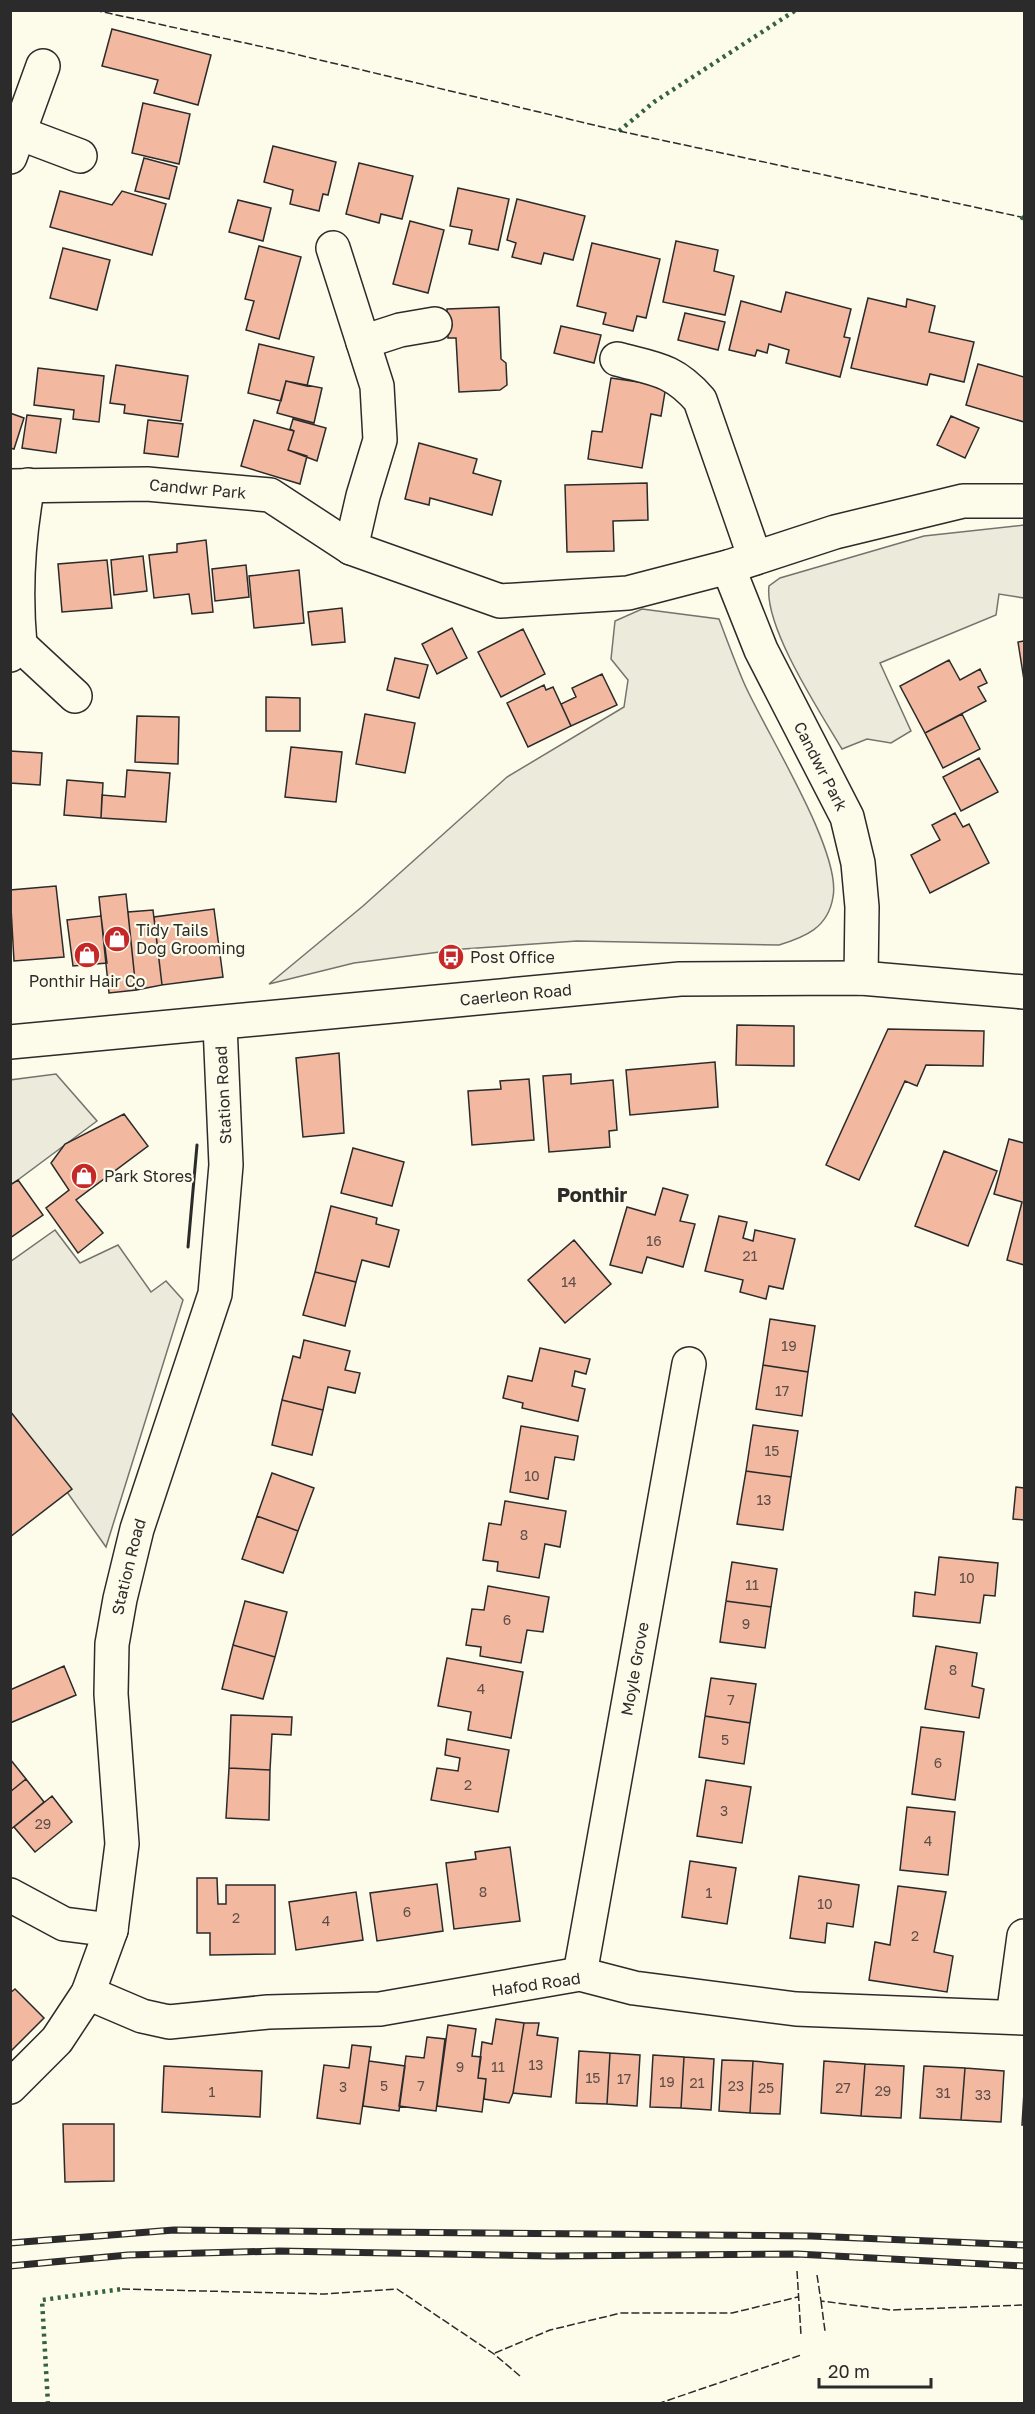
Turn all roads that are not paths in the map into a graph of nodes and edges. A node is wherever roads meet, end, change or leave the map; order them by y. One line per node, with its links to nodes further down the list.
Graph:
1 (43, 66): 2 (street)
2 (15, 145): 3 (street)
3 (80, 156)
4 (333, 248): 6 (street)
5 (435, 324): 6 (street)
6 (363, 342): 10 (street)
7 (617, 358): 11 (street)
8 (19, 486): 10 (street, Candwr Park); 12 (street, Candwr Park)
9 (1024, 501): 11 (street, Candwr Park)
10 (351, 548): 11 (street, Candwr Park)
11 (742, 563): 14 (street, Candwr Park)
12 (16, 650): 13 (street, Candwr Park)
13 (75, 696)
14 (861, 978): 15 (street, Caerleon Road); 16 (street, Caerleon Road)
15 (1024, 992)
16 (220, 1024): 17 (street, Caerleon Road); 20 (street, Station Road)
17 (10, 1042)
18 (689, 1364): 22 (street, Moyle Grove)
19 (10, 1895): 20 (street)
20 (111, 1930): 23 (street, Station Road)
21 (1024, 1936): 24 (street)
22 (580, 1974): 23 (street, Hafod Road); 24 (street, Hafod Road)
23 (88, 1993): 25 (street, Station Road)
24 (1019, 2018)
25 (10, 2087)

